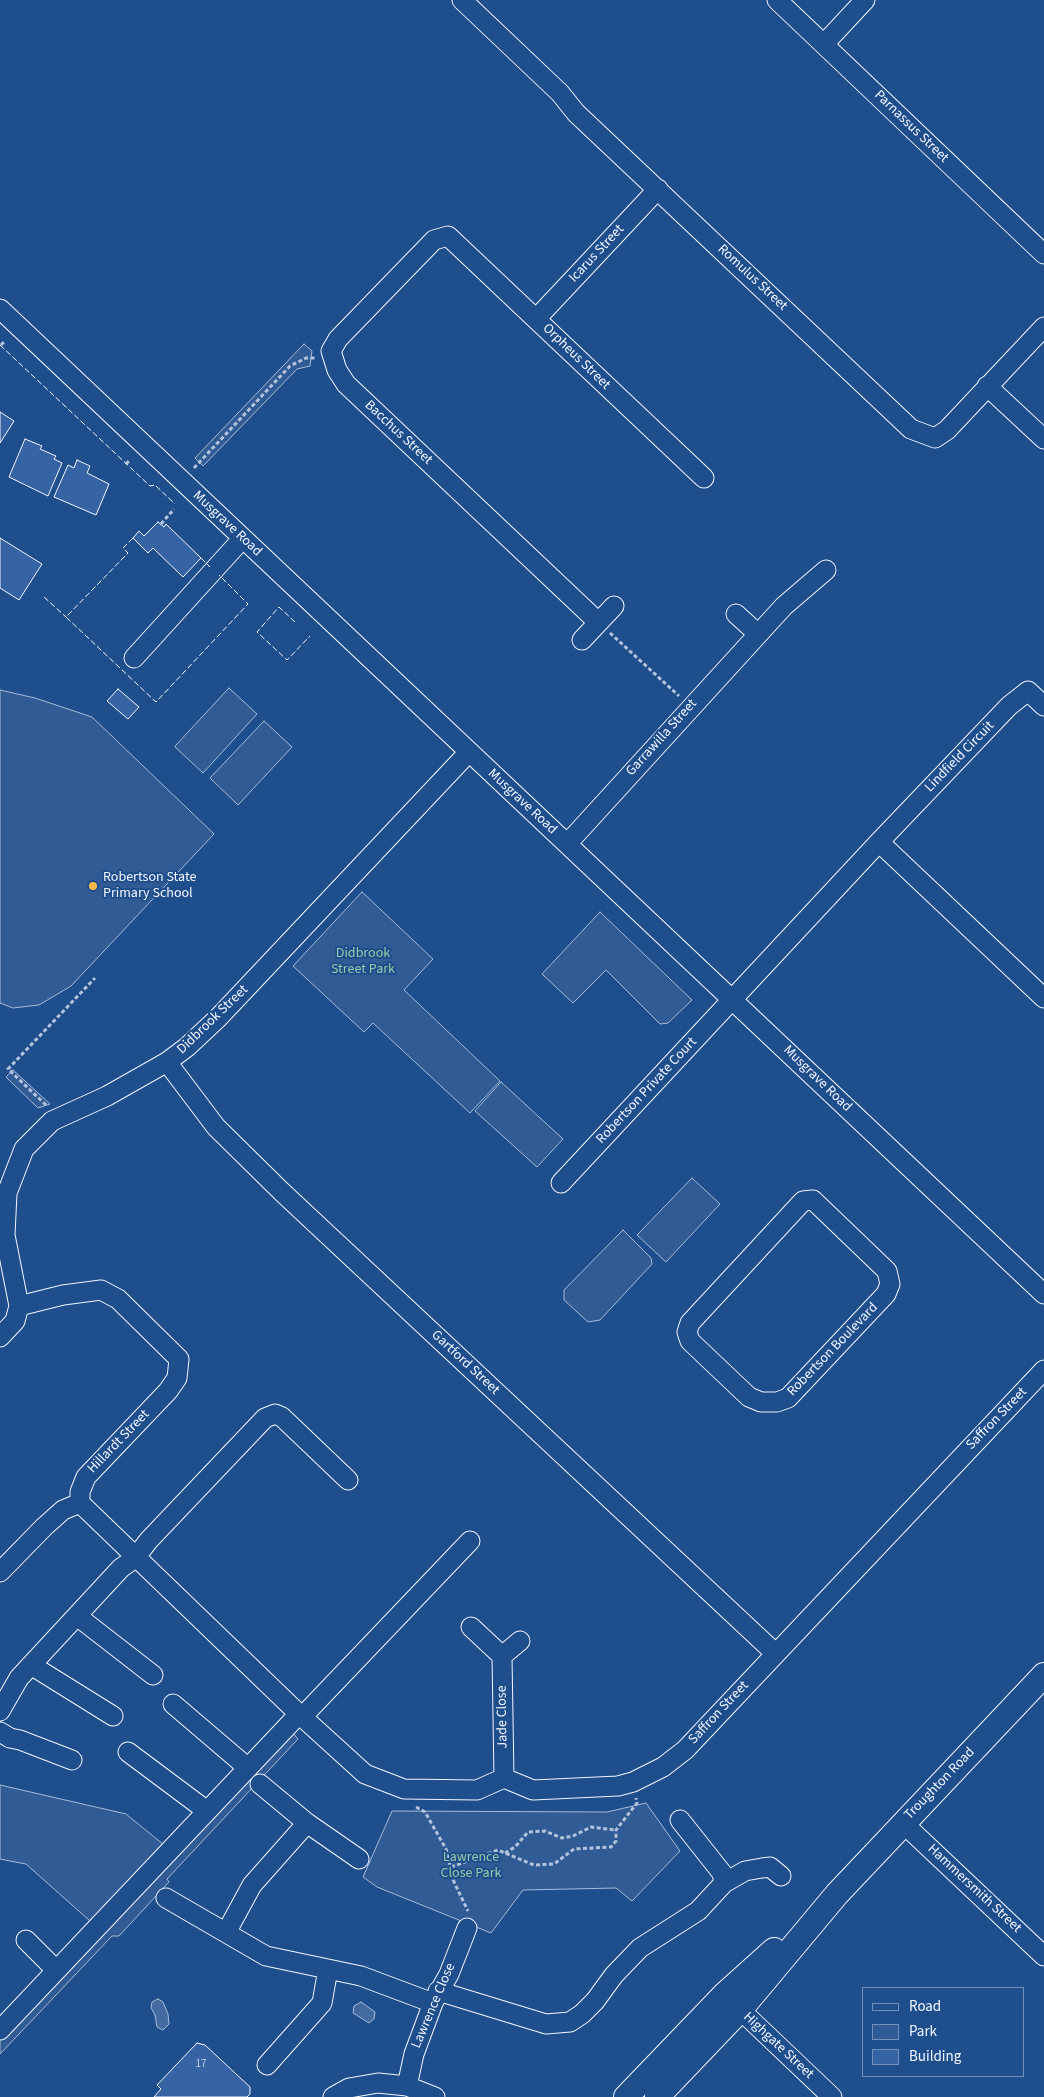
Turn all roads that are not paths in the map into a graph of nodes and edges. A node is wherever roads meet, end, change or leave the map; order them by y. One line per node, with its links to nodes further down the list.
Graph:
1 (462, 0): 5 (street, Romulus Street)
2 (777, 0): 4 (street, Parnassus Street)
3 (865, 0): 4 (street)
4 (824, 44): 6 (street, Parnassus Street)
5 (658, 189): 8 (street, Icarus Street); 11 (street, Romulus Street)
6 (1044, 254)
7 (0, 309): 14 (street, Musgrave Road)
8 (536, 319): 10 (street, Orpheus Street); 13 (street, Orpheus Street)
9 (1044, 327): 11 (street, Romulus Street)
10 (331, 351): 18 (street, Bacchus Street)
11 (987, 386): 12 (street)
12 (1044, 439)
13 (704, 478)
14 (243, 538): 21 (street); 23 (street, Musgrave Road)
15 (826, 570): 19 (street, Garrawilla Street)
16 (614, 606): 18 (street)
17 (736, 614): 19 (street)
18 (598, 622): 20 (street)
19 (758, 634): 25 (street, Garrawilla Street)
20 (582, 640)
21 (134, 658)
22 (1044, 706): 24 (street, Lindfield Circuit)
23 (469, 752): 25 (street, Musgrave Road); 28 (street, Didbrook Street)
24 (879, 842): 26 (street, Lindfield Circuit); 27 (street)
25 (567, 844): 26 (street, Musgrave Road)
26 (732, 998): 29 (street, Robertson Private Court); 31 (street, Musgrave Road)
27 (1044, 998)
28 (168, 1062): 32 (street, Didbrook Street); 43 (street, Gartford Street)
29 (561, 1183)
30 (813, 1200): 30 (street, Robertson Boulevard)
31 (1044, 1294)
32 (19, 1306): 33 (street); 36 (street, Hillardt Street)
33 (0, 1337)
34 (1044, 1370): 43 (street, Saffron Street)
35 (348, 1480): 38 (street)
36 (80, 1503): 38 (street); 39 (street)
37 (470, 1541): 50 (street)
38 (135, 1558): 40 (street); 50 (street)
39 (0, 1572)
40 (76, 1616): 45 (street); 46 (street)
41 (471, 1627): 44 (street)
42 (520, 1641): 44 (street)
43 (775, 1653): 56 (street, Saffron Street)
44 (502, 1656): 56 (street, Jade Close)
45 (31, 1665): 49 (street); 51 (street)
46 (153, 1675)
47 (1044, 1675): 61 (main road, Troughton Road)
48 (173, 1704): 55 (street)
49 (0, 1711)
50 (300, 1715): 55 (street); 56 (street)
51 (113, 1716)
52 (0, 1732): 54 (street)
53 (128, 1752): 58 (street)
54 (72, 1760)
55 (248, 1768): 58 (street)
56 (504, 1778)
57 (260, 1784): 60 (street)
58 (206, 1811): 71 (street)
59 (680, 1820): 64 (street)
60 (307, 1823): 62 (street); 67 (street)
61 (903, 1823): 69 (street, Hammersmith Street); 73 (main road, Troughton Road)
62 (360, 1859)
63 (781, 1876): 64 (street)
64 (724, 1883): 72 (street)
65 (166, 1898): 67 (street)
66 (470, 1923): 72 (street, Lawrence Close)
67 (226, 1931): 70 (street)
68 (26, 1940): 71 (street)
69 (1044, 1956)
70 (328, 1969): 72 (street); 75 (street)
71 (56, 1970): 74 (street)
72 (436, 1997): 76 (street, Lawrence Close)
73 (732, 2002): 79 (main road, Troughton Road); 80 (main road, Troughton Road); 81 (street, Highgate Street)
74 (0, 2030)
75 (268, 2065)
76 (407, 2086): 77 (street); 78 (street)
77 (333, 2097)
78 (435, 2097)
79 (626, 2097)
80 (657, 2097)
81 (832, 2097)

